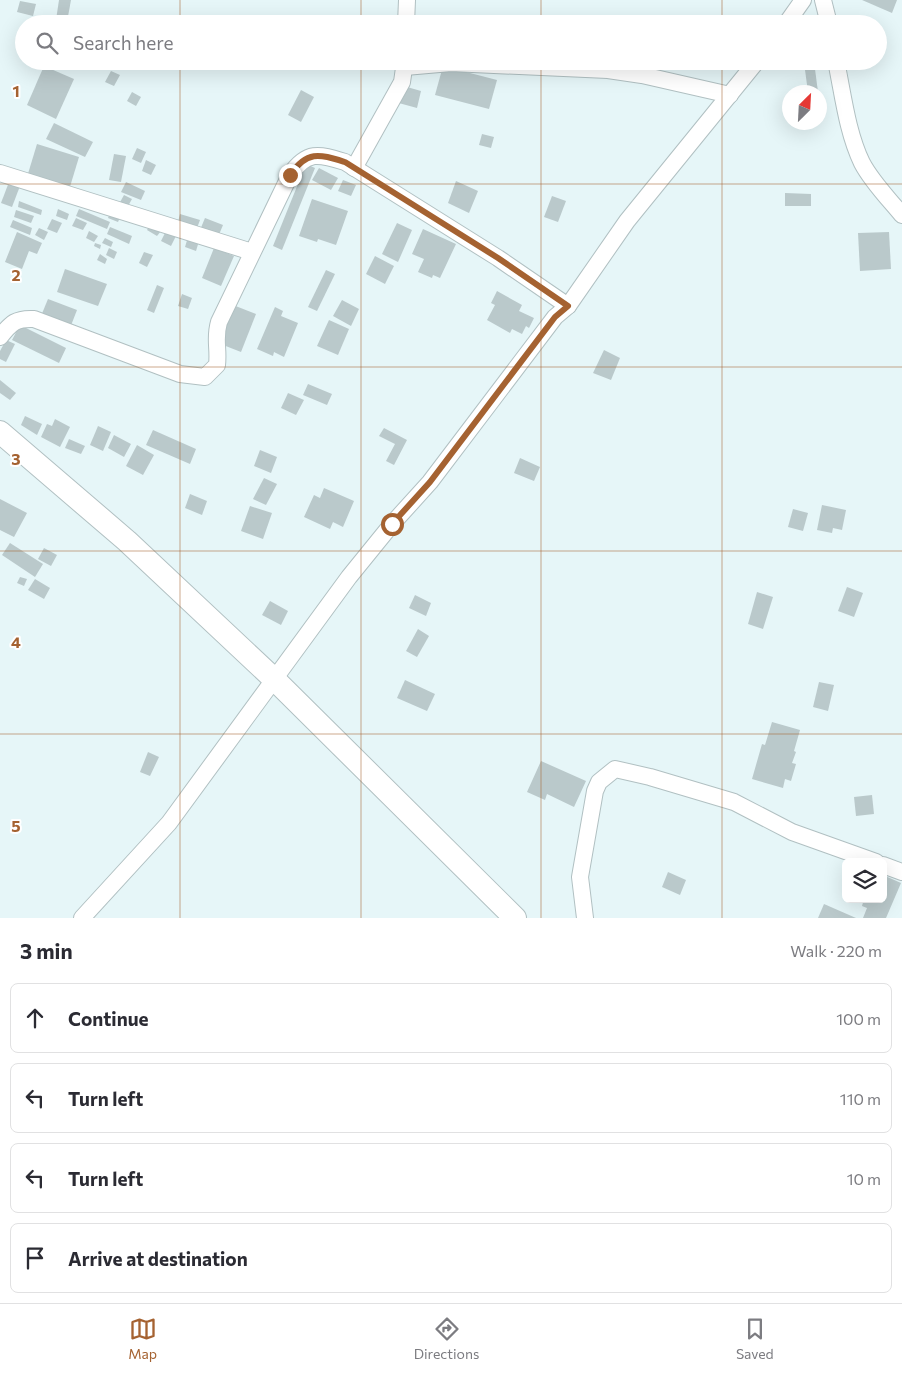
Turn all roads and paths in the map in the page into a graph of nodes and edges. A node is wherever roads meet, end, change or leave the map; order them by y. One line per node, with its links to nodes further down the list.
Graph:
1 (407, 0): 4 (street)
2 (803, 0): 5 (street)
3 (823, 0): 6 (street)
4 (406, 15)
5 (792, 15)
6 (826, 15)
7 (404, 70): 12 (street)
8 (608, 70): 11 (street)
9 (750, 70): 11 (street)
10 (838, 70): 14 (street)
11 (730, 95): 16 (street)
12 (354, 168): 15 (street); 16 (street)
13 (0, 173): 15 (street)
14 (902, 215)
15 (252, 252): 17 (street)
16 (568, 306): 19 (street)
17 (0, 337)
18 (0, 432): 19 (street)
19 (274, 679): 23 (street); 24 (street)
20 (865, 858): 25 (street)
21 (887, 866): 22 (street)
22 (902, 872)
23 (82, 918)
24 (515, 918)
25 (585, 918)

